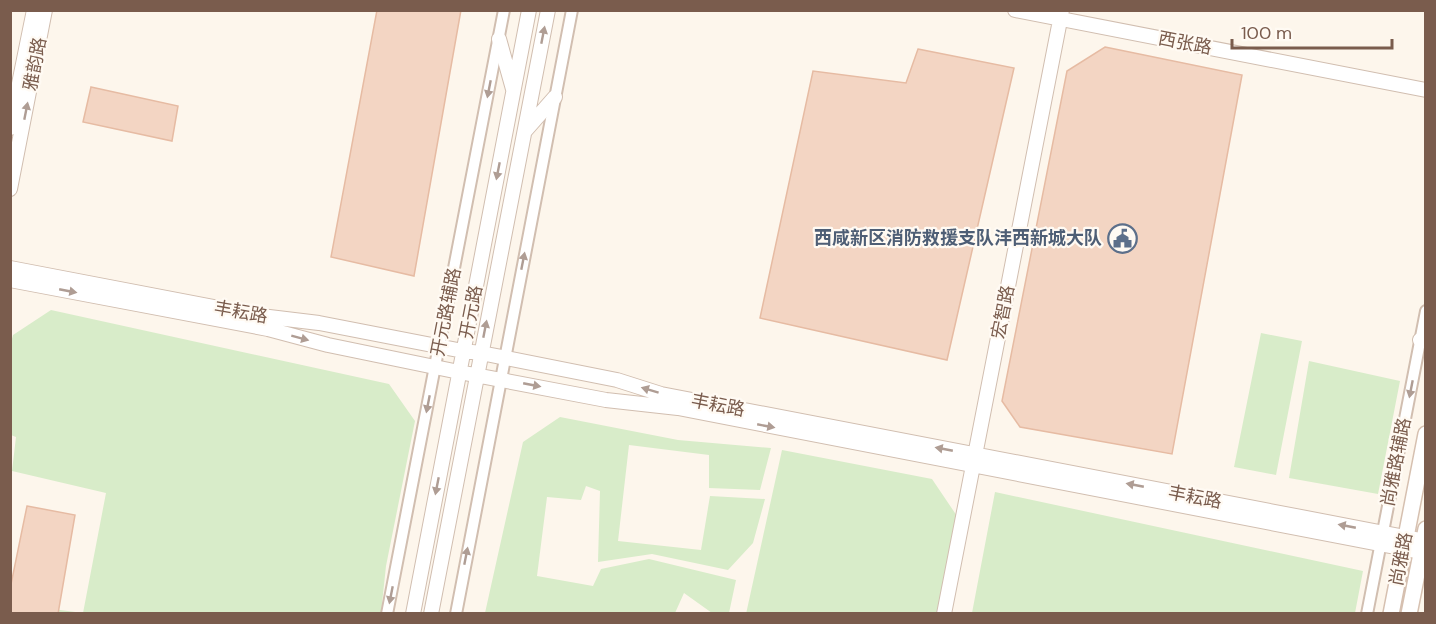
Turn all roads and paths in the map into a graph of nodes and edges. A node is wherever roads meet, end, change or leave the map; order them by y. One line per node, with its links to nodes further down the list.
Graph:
1 (34, 10): 13 (street, 雅韵路)
2 (45, 10): 15 (street, 雅韵路, one-way to 2)
3 (504, 10): 9 (street, 开元路辅路)
4 (529, 10): 11 (street, 开元路)
5 (548, 10): 14 (street, 开元路, one-way to 5)
6 (572, 10): 12 (street)
7 (1015, 10): 8 (street, 西张路)
8 (1061, 15): 10 (street, 西张路); 29 (street, 宏智路)
9 (499, 39): 11 (street); 20 (street, 开元路辅路, one-way to 20)
10 (1425, 90)
11 (513, 92): 21 (street, 开元路, one-way to 21)
12 (555, 97): 14 (street); 23 (street, one-way to 12)
13 (10, 128)
14 (524, 132): 22 (street, 开元路, one-way to 14)
15 (10, 189)
16 (10, 268): 20 (street, 丰耘路)
17 (10, 280): 24 (street, 丰耘路, one-way to 24)
18 (1425, 311): 19 (street, 尚雅路辅路)
19 (1423, 340): 30 (street, 尚雅路辅路, one-way to 30)
20 (439, 346): 21 (street, 丰耘路); 24 (street, 开元路辅路)
21 (463, 351): 22 (street, 丰耘路); 25 (street, 开元路)
22 (481, 353): 23 (street, 丰耘路); 26 (street, 开元路)
23 (504, 357): 27 (street); 29 (street, 丰耘路, one-way to 23)
24 (435, 367): 25 (street, 丰耘路); 33 (street, 开元路辅路, one-way to 33)
25 (459, 372): 26 (street, 丰耘路); 34 (street, 开元路, one-way to 34)
26 (477, 374): 27 (street, 丰耘路); 35 (street, 开元路)
27 (500, 379): 29 (street, 丰耘路, one-way to 29); 36 (street, one-way to 27)
28 (1425, 434): 31 (main road, 尚雅路)
29 (973, 460): 30 (street, 丰耘路); 37 (street, 宏智路)
30 (1382, 538): 31 (street, 丰耘路); 38 (street, 尚雅路辅路)
31 (1404, 543): 32 (street, 丰耘路); 39 (main road, 尚雅路)
32 (1424, 543): 40 (main road, 尚雅路)
33 (387, 614)
34 (413, 614)
35 (431, 614)
36 (456, 614)
37 (944, 614)
38 (1367, 614)
39 (1391, 614)
40 (1409, 614)

